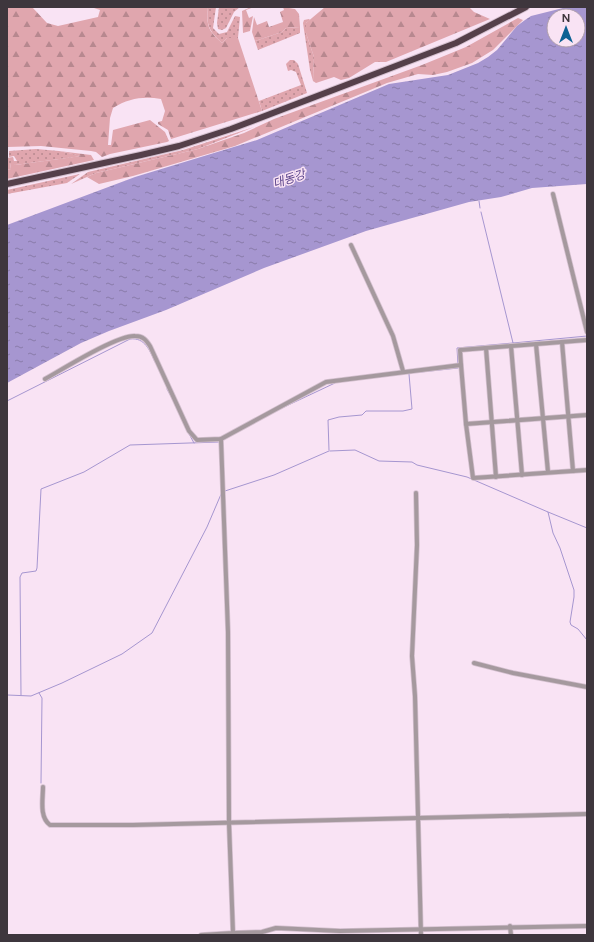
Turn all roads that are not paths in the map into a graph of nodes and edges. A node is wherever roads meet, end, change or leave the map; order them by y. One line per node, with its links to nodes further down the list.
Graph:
1 (526, 7): 2 (highway)
2 (7, 184)
3 (553, 194): 5 (street)
4 (351, 246): 12 (street)
5 (587, 332)
6 (587, 340): 7 (street)
7 (562, 342): 8 (street); 15 (street)
8 (536, 344): 9 (street); 16 (street)
9 (511, 346): 10 (street); 17 (street)
10 (486, 348): 11 (street); 18 (street)
11 (461, 365): 12 (street); 19 (street)
12 (403, 371): 20 (street)
13 (45, 379): 20 (street)
14 (587, 415): 15 (street)
15 (568, 416): 16 (street); 22 (street)
16 (543, 418): 17 (street); 23 (street)
17 (517, 420): 18 (street); 24 (street)
18 (492, 422): 19 (street); 25 (street)
19 (466, 424): 25 (street)
20 (221, 439): 32 (street)
21 (587, 470): 22 (street)
22 (573, 471): 23 (street)
23 (548, 472): 24 (street)
24 (522, 475): 25 (street)
25 (496, 477)
26 (416, 493): 31 (street)
27 (474, 663): 28 (street)
28 (587, 687)
29 (43, 787): 32 (street)
30 (587, 814): 31 (street)
31 (418, 819): 32 (street); 35 (street)
32 (229, 823): 36 (street)
33 (510, 926): 34 (street); 35 (street); 39 (street)
34 (587, 926)
35 (421, 929): 36 (street); 38 (street)
36 (233, 934): 37 (street)
37 (201, 935)
38 (421, 935)
39 (511, 935)

